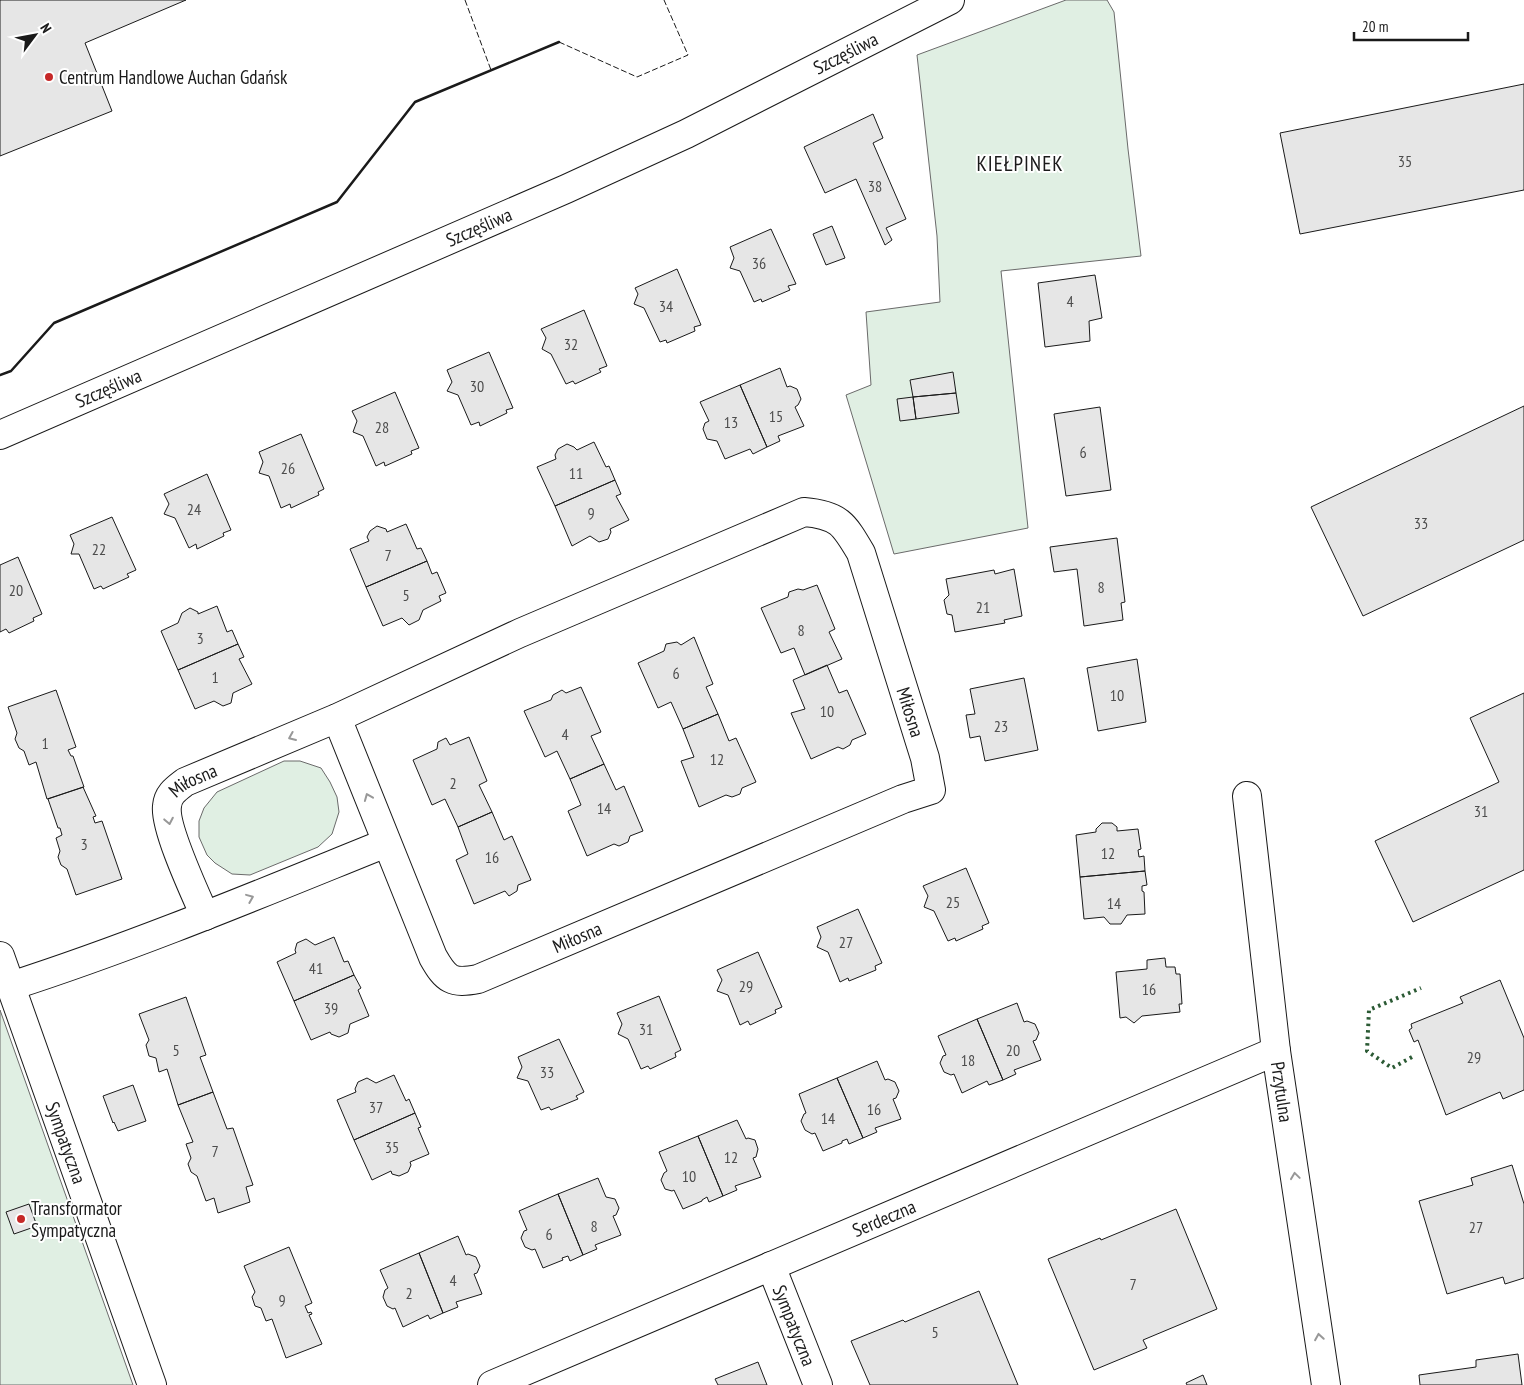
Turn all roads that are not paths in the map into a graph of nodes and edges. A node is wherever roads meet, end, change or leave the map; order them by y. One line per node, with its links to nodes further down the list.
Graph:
1 (950, 0): 2 (street, Szczęśliwa)
2 (0, 436)
3 (336, 718): 5 (street, Miłosna, one-way to 3); 5 (street, Miłosna); 6 (street, Miłosna, one-way to 6)
4 (1247, 796): 9 (street, Przytulna)
5 (386, 843): 6 (street, one-way to 5)
6 (204, 916): 8 (street)
7 (0, 956): 8 (street, Sympatyczna)
8 (11, 986): 11 (street, Sympatyczna)
9 (1276, 1051): 10 (street, Serdeczna); 14 (street, Przytulna, one-way to 9)
10 (771, 1266): 12 (street, Serdeczna); 13 (street, Sympatyczna)
11 (152, 1385)
12 (492, 1385)
13 (818, 1385)
14 (1326, 1385)

